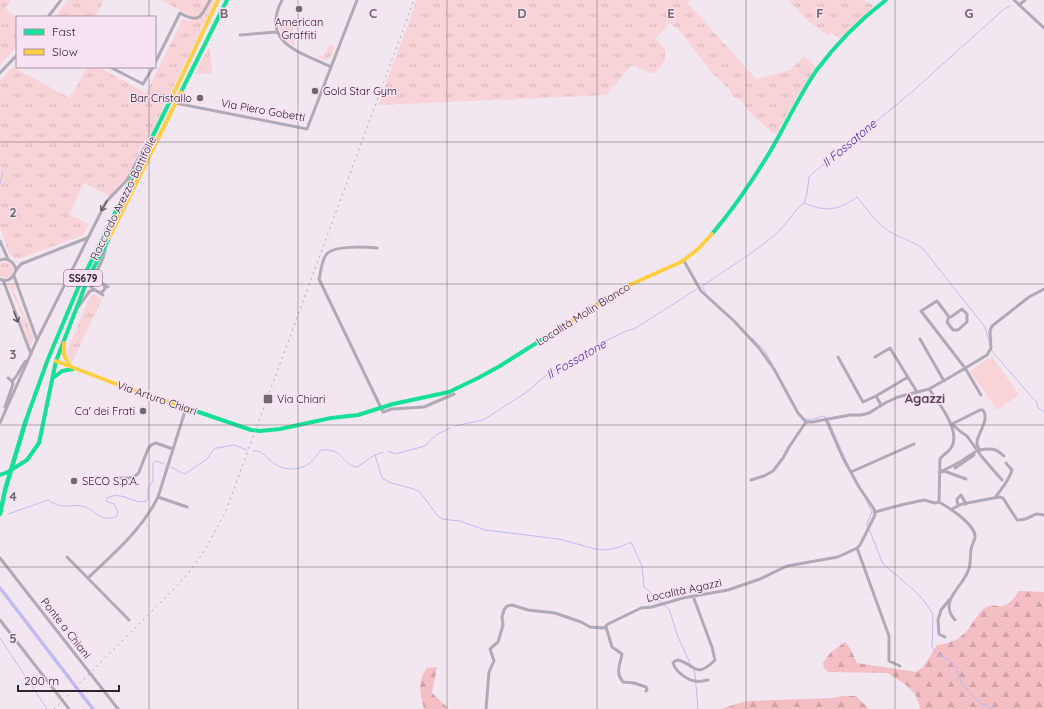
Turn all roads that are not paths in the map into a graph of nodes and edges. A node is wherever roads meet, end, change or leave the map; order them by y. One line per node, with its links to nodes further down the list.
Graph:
1 (61, 0): 11 (street)
2 (210, 0): 16 (street)
3 (218, 0): 22 (main road, Raccordo Arezzo-Battifolle / SS679)
4 (227, 0): 21 (main road)
5 (282, 0): 13 (street)
6 (357, 0): 17 (street, Via Piero Gobetti)
7 (886, 0): 29 (main road, Località Molin Bianco)
8 (1014, 0): 10 (street)
9 (1025, 0): 10 (street)
10 (1019, 5): 12 (street)
11 (49, 16)
12 (1044, 28)
13 (277, 32): 14 (street); 17 (street)
14 (240, 35)
15 (16, 55): 20 (street)
16 (156, 61)
17 (331, 67): 21 (street, Via Piero Gobetti)
18 (112, 68): 19 (street)
19 (152, 68)
20 (0, 73)
21 (176, 104): 25 (main road)
22 (151, 140): 23 (street, one-way to 23); 96 (main road, Raccordo Arezzo-Battifolle / SS679, bridge)
23 (87, 238): 31 (street); 47 (street)
24 (0, 241): 27 (street)
25 (106, 243): 35 (main road); 36 (street)
26 (377, 248): 68 (street)
27 (8, 259): 28 (street); 30 (street)
28 (0, 260)
29 (684, 261): 64 (main road, Località Molin Bianco); 71 (street)
30 (12, 262): 31 (street); 32 (street)
31 (21, 264): 32 (street)
32 (16, 270): 33 (street)
33 (14, 276): 34 (street); 47 (street)
34 (1, 280): 48 (street, one-way to 48)
35 (87, 281): 36 (street); 40 (street); 43 (main road)
36 (98, 282): 37 (street)
37 (104, 285): 38 (street); 41 (street)
38 (108, 286)
39 (1044, 289): 52 (street)
40 (94, 290): 41 (street); 43 (street)
41 (100, 293): 42 (street)
42 (104, 295)
43 (76, 310): 45 (main road)
44 (949, 316): 44 (street); 52 (street)
45 (68, 329): 51 (main road); 53 (main road)
46 (920, 339): 58 (street)
47 (37, 340): 48 (street)
48 (30, 356): 57 (street); 69 (street)
49 (875, 356): 54 (street)
50 (838, 357): 63 (street)
51 (56, 361): 53 (main road, Via Arturo Chiari); 56 (main road)
52 (965, 368): 58 (street); 62 (street)
53 (75, 369): 56 (main road); 66 (main road, Via Arturo Chiari)
54 (908, 377): 60 (street); 63 (street)
55 (8, 378): 57 (street)
56 (51, 380): 83 (main road)
57 (12, 381): 69 (street)
58 (944, 381): 59 (street)
59 (929, 389): 60 (street); 73 (street)
60 (917, 392): 65 (street)
61 (454, 394): 67 (street, Località Molin Bianco)
62 (981, 395)
63 (876, 396): 65 (street)
64 (411, 400): 67 (street); 68 (main road, Località Molin Bianco)
65 (881, 405): 70 (street)
66 (186, 408): 74 (main road, Via Arturo Chiari); 76 (street)
67 (412, 408): 68 (street, Località Molin Bianco)
68 (382, 410): 74 (main road, Località Molin Bianco)
69 (3, 415): 72 (street)
70 (826, 419): 71 (street); 81 (street)
71 (806, 422): 86 (street)
72 (0, 423)
73 (952, 424): 77 (street); 78 (street); 82 (street)
74 (258, 431)
75 (914, 444): 81 (street)
76 (173, 449): 84 (street); 88 (street)
77 (977, 452): 80 (street); 82 (street); 87 (street)
78 (1004, 456)
79 (1006, 463): 89 (street)
80 (955, 468)
81 (851, 472): 95 (street)
82 (940, 472): 85 (street); 90 (street)
83 (1, 474)
84 (116, 478)
85 (966, 479)
86 (751, 480)
87 (1002, 480)
88 (158, 497): 93 (street); 101 (street)
89 (995, 498): 91 (street); 97 (street)
90 (939, 502): 94 (street); 95 (street)
91 (966, 504): 92 (street); 92 (street)
92 (958, 506): 94 (street)
93 (187, 507)
94 (952, 509): 103 (street)
95 (875, 512): 98 (street)
96 (0, 514)
97 (1044, 515)
98 (857, 548): 102 (street, Località Agazzi); 109 (street)
99 (67, 557): 101 (street)
100 (0, 558): 113 (street, Ponte a Chiani)
101 (88, 578): 105 (street)
102 (693, 596): 107 (street, Località Agazzi); 110 (street)
103 (950, 599): 106 (street); 108 (street)
104 (0, 620): 112 (street)
105 (129, 620)
106 (955, 620)
107 (606, 627): 111 (street); 114 (street)
108 (944, 637)
109 (900, 666)
110 (708, 680)
111 (646, 691)
112 (68, 709)
113 (118, 709)
114 (486, 709)

